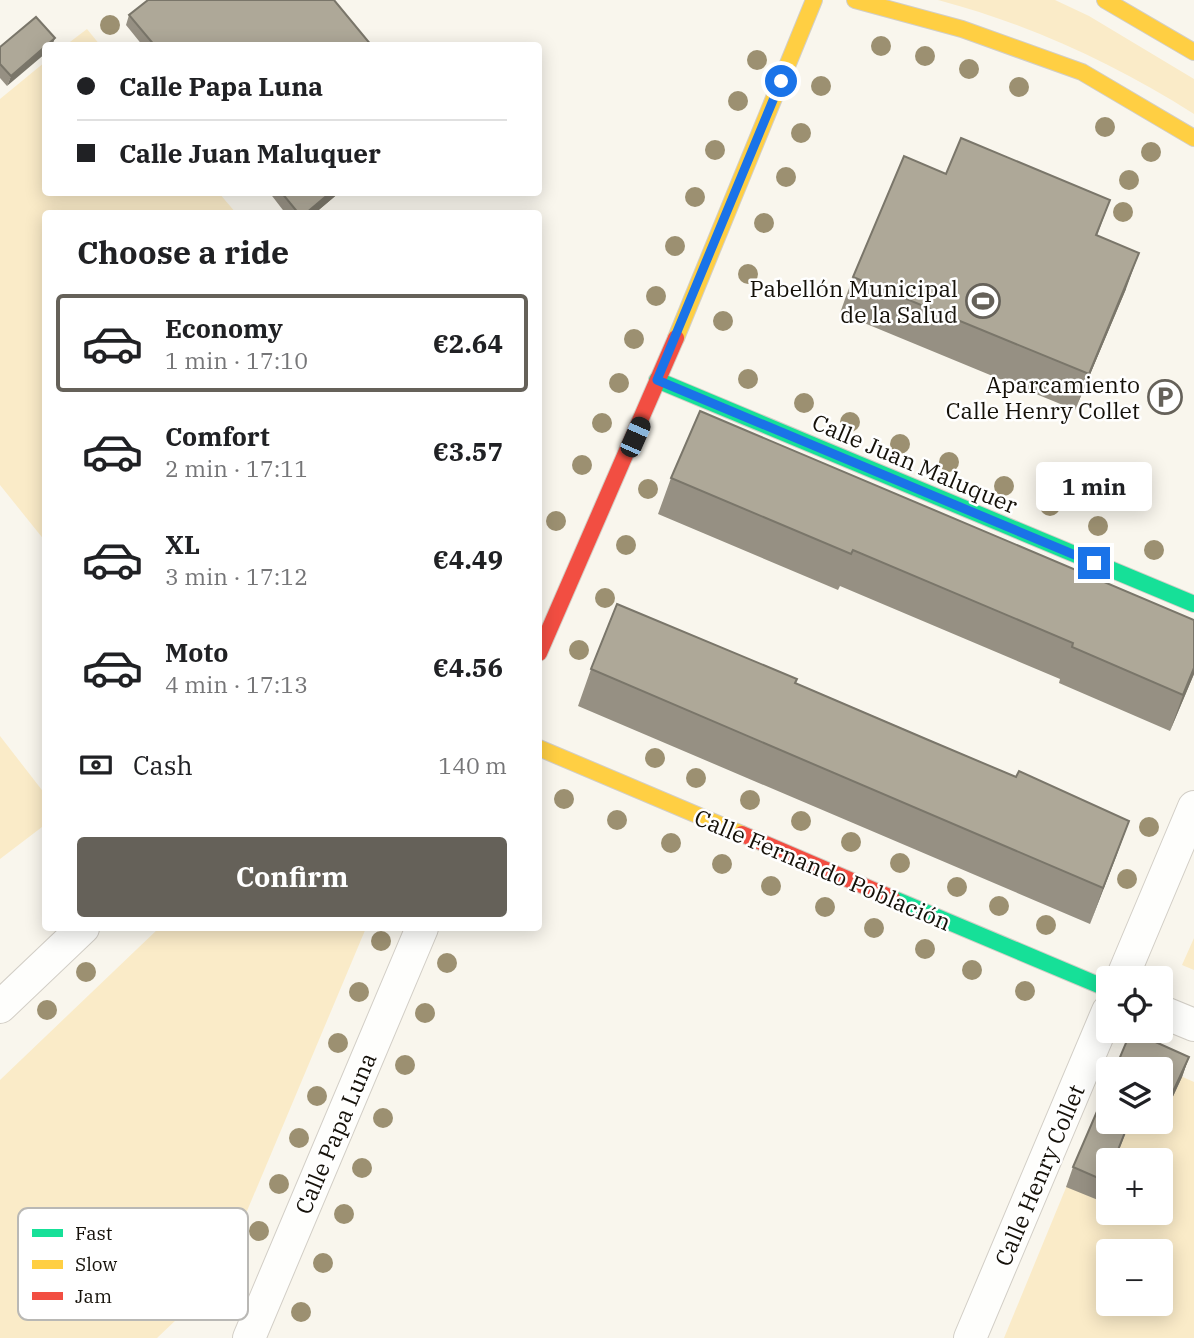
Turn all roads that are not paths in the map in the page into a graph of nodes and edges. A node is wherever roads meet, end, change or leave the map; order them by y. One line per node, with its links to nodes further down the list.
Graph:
1 (814, 0): 6 (street)
2 (855, 0): 5 (street)
3 (1105, 0): 4 (street)
4 (1194, 52)
5 (1194, 138)
6 (657, 380): 7 (street, Calle Juan Maluquer); 8 (street)
7 (1194, 604)
8 (542, 646)
9 (542, 749): 14 (street, Calle Fernando Población)
10 (1194, 807): 13 (street)
11 (80, 931): 15 (street)
12 (421, 931): 19 (street, Calle Papa Luna)
13 (1127, 966)
14 (1096, 984)
15 (0, 1007)
16 (1173, 1016): 17 (street)
17 (1194, 1025)
18 (1096, 1039): 20 (street, Calle Henry Collet)
19 (248, 1338)
20 (970, 1338)

